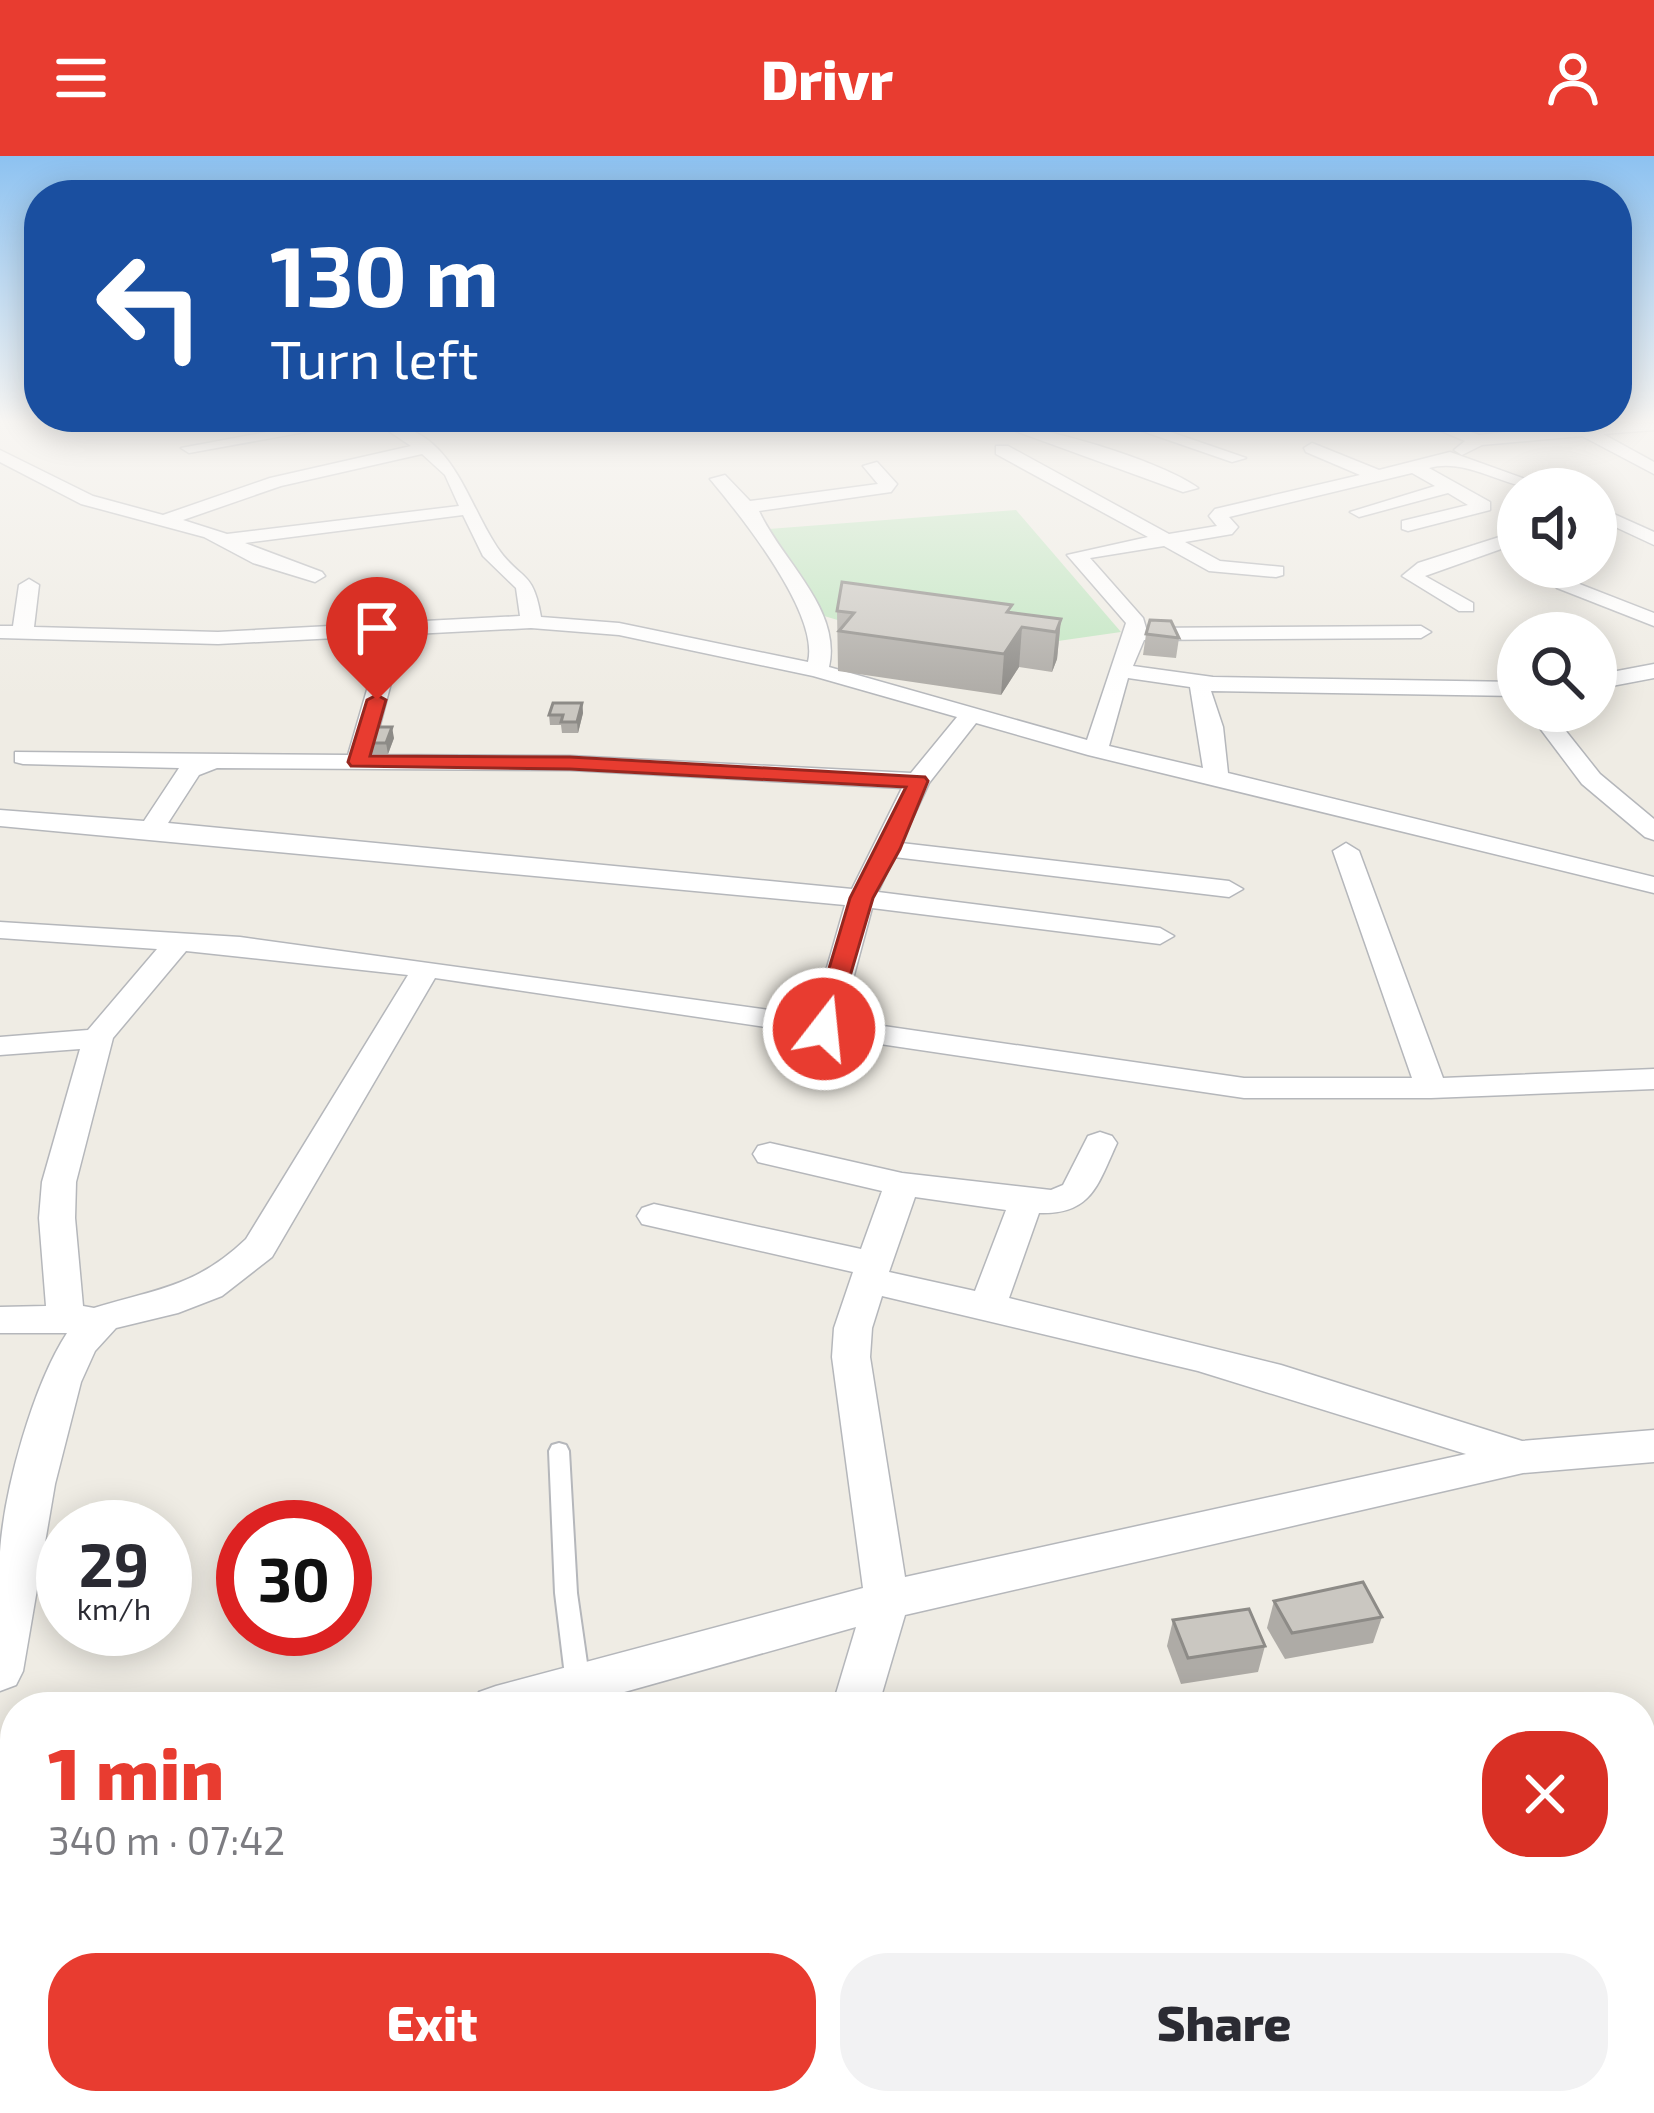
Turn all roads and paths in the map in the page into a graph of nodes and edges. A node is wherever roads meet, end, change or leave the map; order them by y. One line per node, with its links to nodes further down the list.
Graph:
1 (147, 515): 9 (street)
2 (179, 515): 9 (street)
3 (423, 515): 13 (street)
4 (472, 515): 22 (street)
5 (751, 515): 26 (street)
6 (1122, 515): 14 (street)
7 (1218, 515): 14 (street)
8 (1447, 515): 11 (street)
9 (165, 520): 13 (street)
10 (1617, 522): 12 (street)
11 (1408, 525)
12 (1654, 539)
13 (226, 540): 17 (street)
14 (1167, 540): 16 (street); 25 (street)
15 (1497, 544): 20 (street)
16 (1276, 571)
17 (315, 576)
18 (29, 585): 23 (street)
19 (1574, 588): 21 (street)
20 (1466, 608)
21 (1654, 620)
22 (531, 622): 23 (street); 26 (street)
23 (11, 632)
24 (1421, 632): 25 (street)
25 (1136, 634): 27 (street)
26 (817, 670): 33 (street)
27 (1119, 670): 31 (street); 35 (street)
28 (1654, 671): 29 (street)
29 (1617, 678)
30 (380, 682): 38 (street)
31 (1208, 683): 32 (street); 39 (street)
32 (1497, 688)
33 (970, 716): 35 (street); 40 (street)
34 (1554, 732): 43 (street)
35 (1096, 750): 39 (street)
36 (23, 757): 37 (street)
37 (205, 762): 38 (street); 42 (street)
38 (358, 762): 40 (street)
39 (1216, 779): 47 (street)
40 (918, 781): 44 (street)
41 (0, 818): 42 (street)
42 (151, 830): 49 (street)
43 (1654, 832)
44 (889, 849): 48 (street); 49 (street)
45 (1654, 850): 47 (street)
46 (1346, 851): 58 (street)
47 (1651, 884)
48 (1229, 889)
49 (861, 898): 51 (street); 54 (street)
50 (0, 930): 52 (street)
51 (1160, 936)
52 (178, 942): 53 (street); 55 (street)
53 (426, 968): 54 (street); 66 (street)
54 (824, 1029): 58 (street)
55 (98, 1038): 56 (street); 66 (street)
56 (0, 1046)
57 (1654, 1079): 58 (street)
58 (1431, 1088)
59 (1100, 1143): 62 (street)
60 (770, 1154): 61 (street)
61 (902, 1184): 62 (street); 64 (street)
62 (1026, 1201): 65 (street)
63 (654, 1216): 64 (street)
64 (871, 1272): 65 (street); 71 (street)
65 (988, 1306): 70 (street)
66 (83, 1319): 67 (street); 72 (street)
67 (0, 1320)
68 (1654, 1446): 70 (street)
69 (559, 1451): 73 (lane)
70 (1523, 1457): 71 (street)
71 (887, 1600): 73 (street); 75 (street)
72 (0, 1671)
73 (578, 1685): 74 (street)
74 (552, 1692)
75 (859, 1692)

